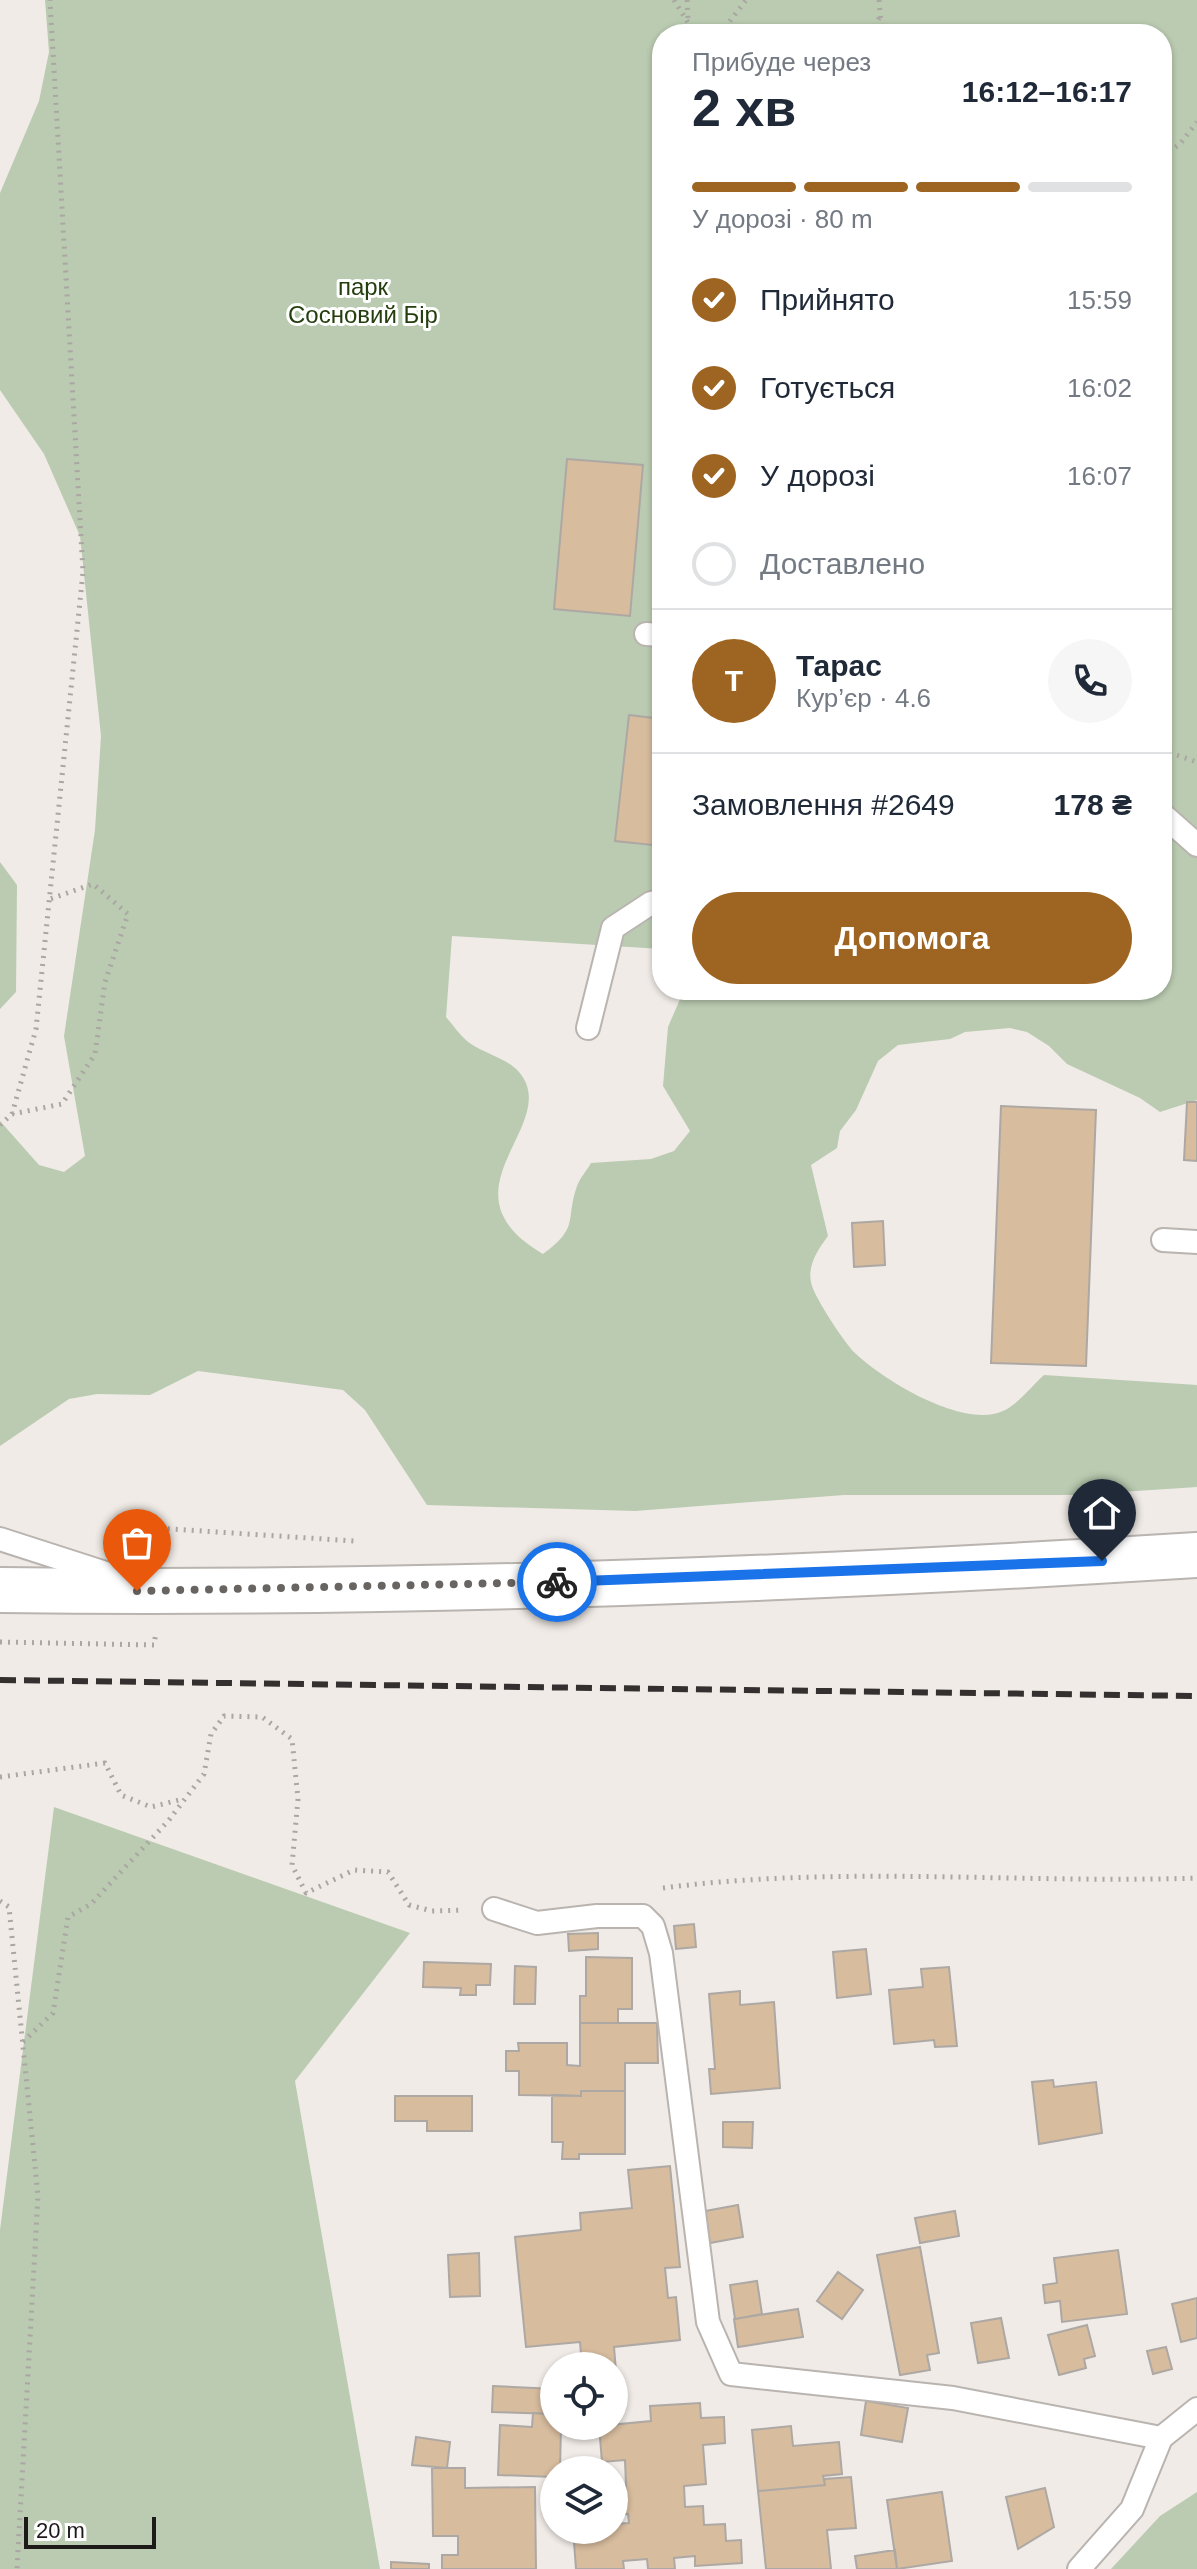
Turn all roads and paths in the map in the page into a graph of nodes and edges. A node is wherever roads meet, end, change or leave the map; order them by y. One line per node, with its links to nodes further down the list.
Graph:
1 (50, 0): 17 (path)
2 (674, 0): 7 (path)
3 (687, 0): 7 (path)
4 (746, 0): 8 (path)
5 (879, 0): 6 (path)
6 (880, 17): 9 (path); 10 (path)
7 (688, 22)
8 (728, 24)
9 (876, 24)
10 (881, 24)
11 (1197, 122): 12 (path)
12 (1172, 149)
13 (1172, 753): 14 (path)
14 (1197, 762)
15 (1172, 824): 16 (lane)
16 (1197, 845)
17 (49, 899): 20 (path); 20 (path)
18 (652, 903): 19 (lane)
19 (588, 1028)
20 (12, 1114): 21 (path)
21 (0, 1125)
22 (1163, 1240): 23 (lane)
23 (1197, 1242)
24 (0, 1539): 27 (lane)
25 (1197, 1555): 27 (main road)
26 (0, 1590): 27 (main road)
27 (165, 1592)
28 (0, 1777): 29 (path)
29 (185, 1799): 33 (path); 34 (path)
30 (1197, 1878): 31 (path)
31 (654, 1889)
32 (0, 1901): 34 (path)
33 (494, 1909): 36 (lane)
34 (23, 2042): 37 (path)
35 (1197, 2409): 36 (lane)
36 (1161, 2438): 38 (lane)
37 (17, 2569)
38 (1079, 2569)

